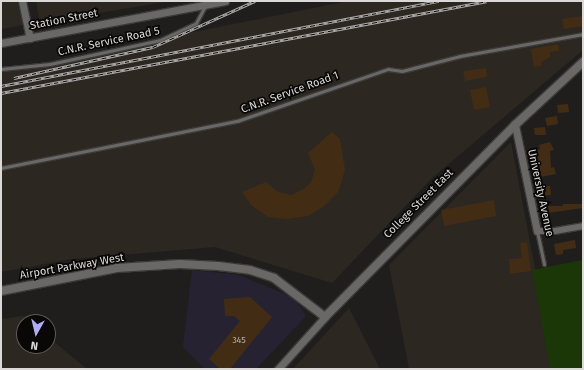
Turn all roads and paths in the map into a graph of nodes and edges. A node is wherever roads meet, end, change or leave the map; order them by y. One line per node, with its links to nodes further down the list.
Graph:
1 (22, 1): 5 (street)
2 (225, 1): 3 (street, Station Street)
3 (205, 5): 5 (street, Station Street); 8 (lane, C.N.R. Service Road 5)
4 (583, 34): 10 (lane, C.N.R. Service Road 1)
5 (30, 38): 6 (street, Station Street)
6 (1, 43)
7 (583, 62): 9 (main road, College Street East)
8 (1, 69)
9 (515, 125): 12 (street, University Avenue); 15 (main road, College Street East)
10 (1, 168)
11 (583, 226): 12 (street)
12 (537, 231): 13 (lane, University Avenue)
13 (544, 264)
14 (1, 291): 15 (main road, Airport Parkway West)
15 (324, 317): 16 (street, College Street East)
16 (278, 369)

